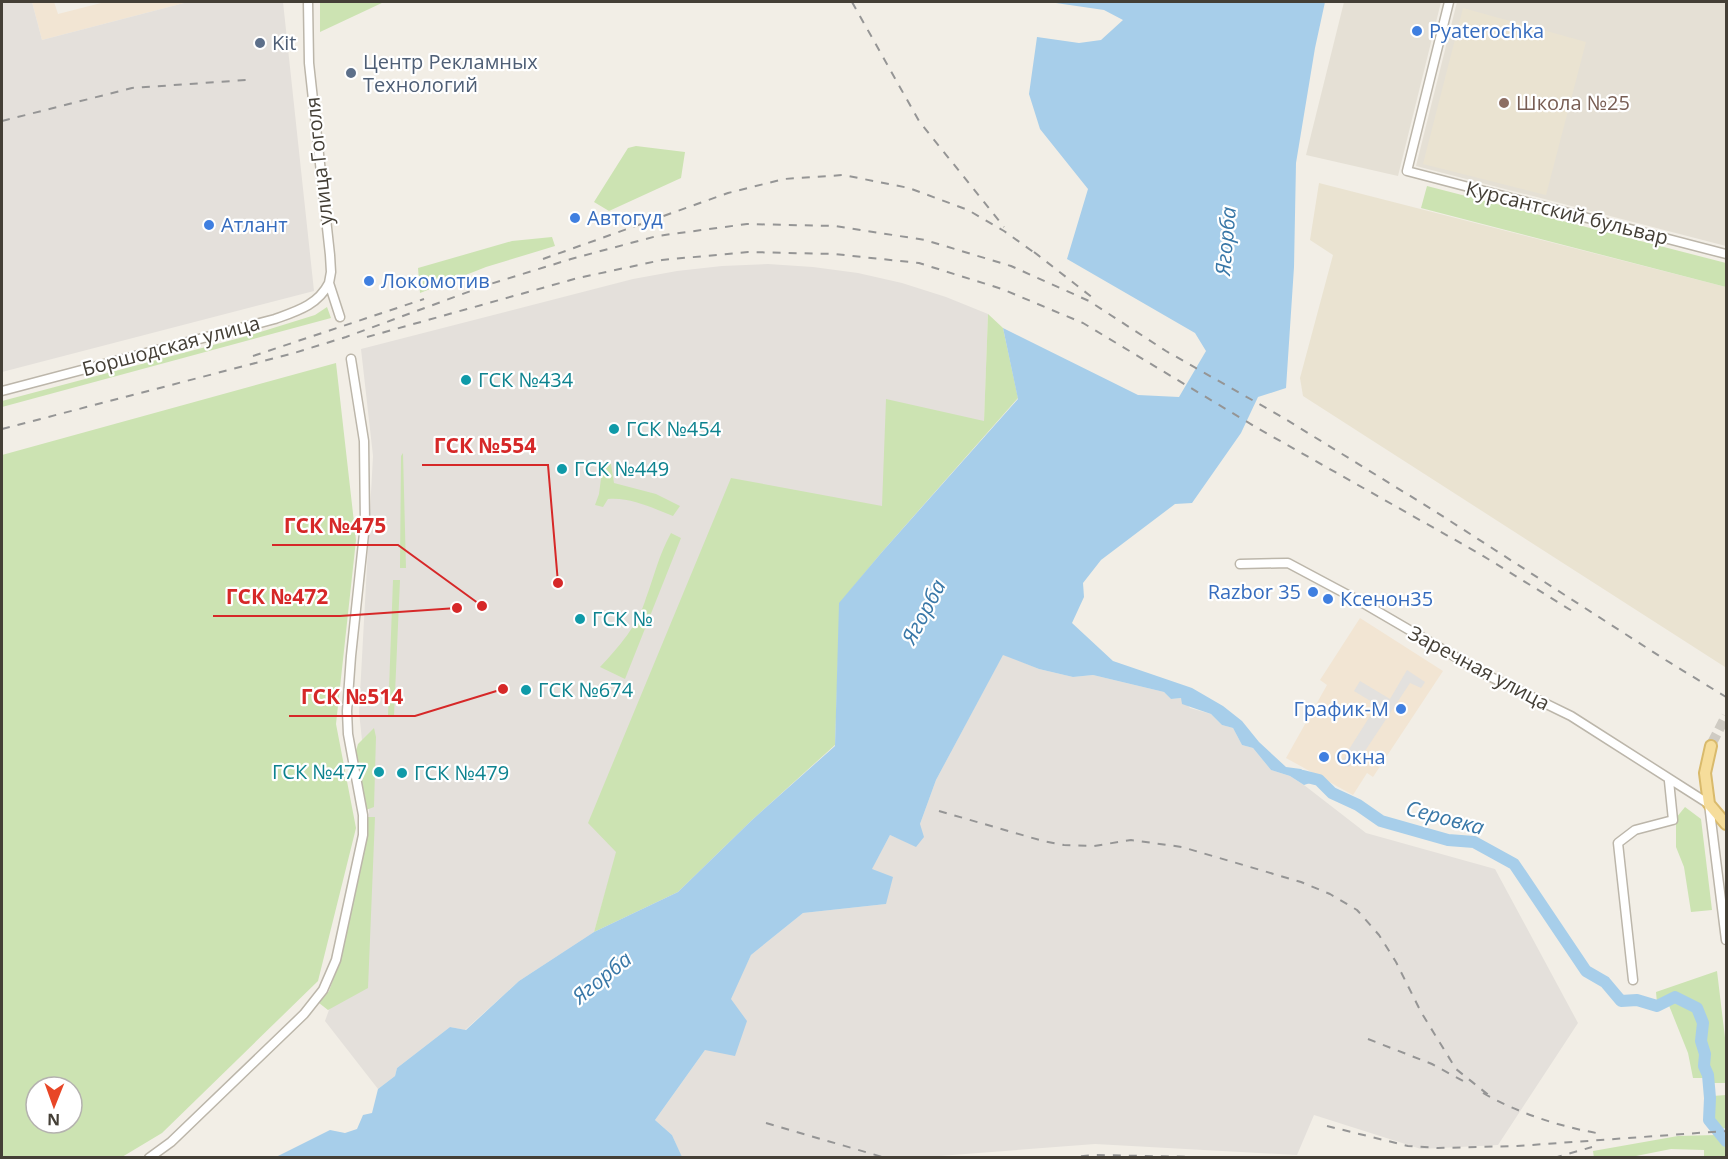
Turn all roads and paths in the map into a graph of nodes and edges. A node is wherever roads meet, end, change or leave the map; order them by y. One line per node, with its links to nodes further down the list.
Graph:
1 (308, 2): 4 (street, улица Гоголя)
2 (1449, 2): 3 (street, Курсантский бульвар)
3 (1726, 254)
4 (329, 283): 5 (street, улица Гоголя); 7 (street, Боршодская улица)
5 (340, 317)
6 (351, 359): 15 (street)
7 (2, 391)
8 (1240, 564): 10 (street, Заречная улица)
9 (1711, 746): 11 (main road)
10 (1670, 781): 11 (street, Заречная улица); 14 (street)
11 (1709, 804): 12 (main road); 13 (street)
12 (1726, 824)
13 (1726, 940)
14 (1634, 980)
15 (149, 1158)

